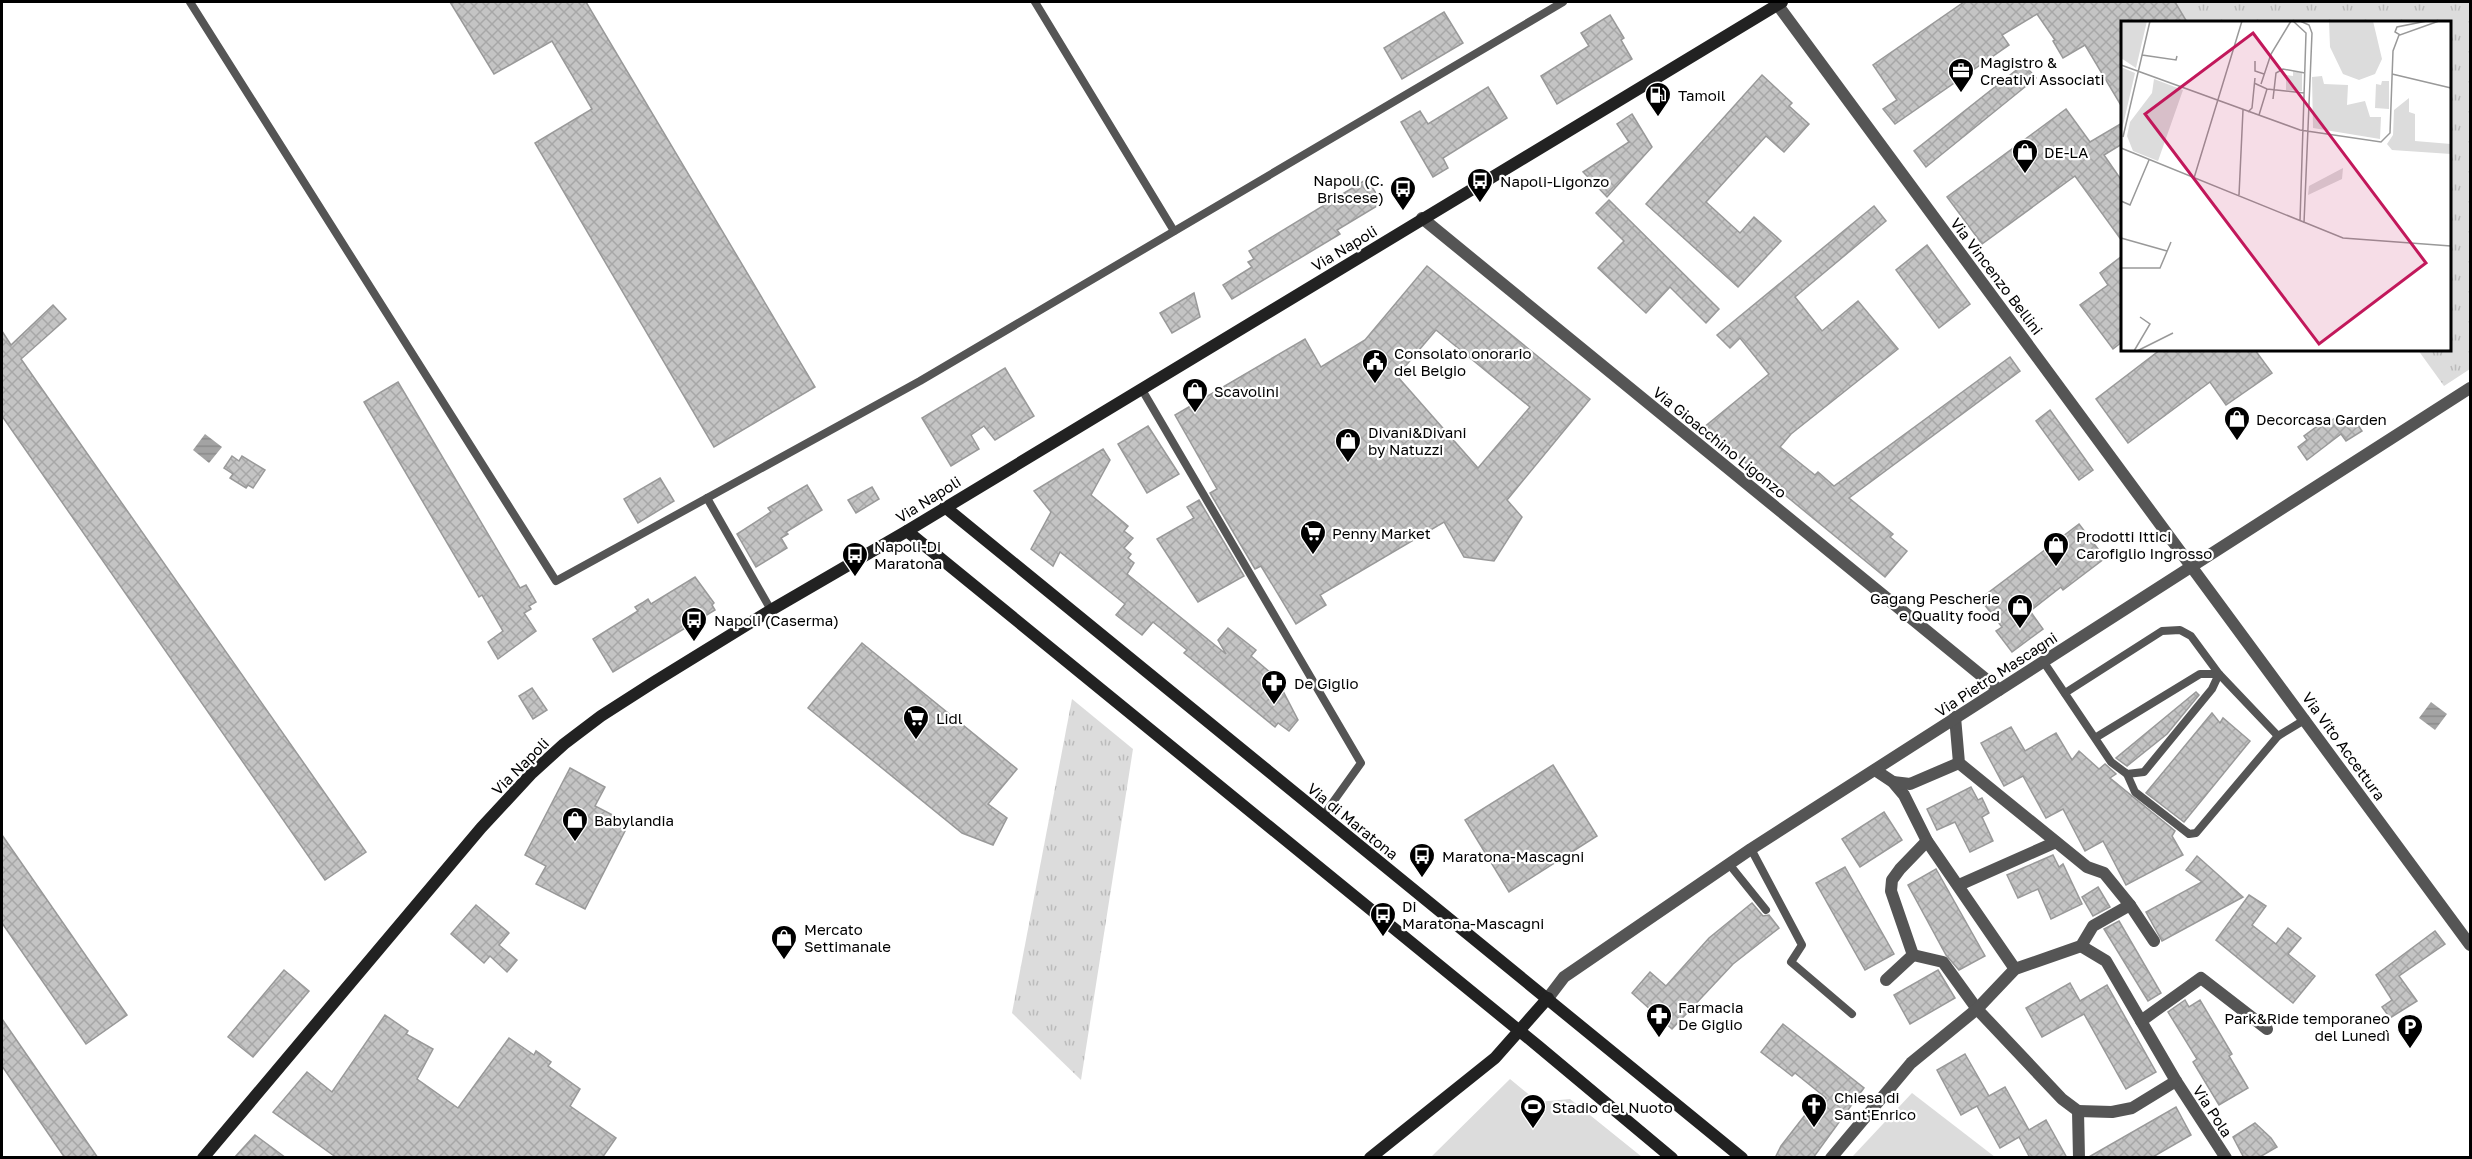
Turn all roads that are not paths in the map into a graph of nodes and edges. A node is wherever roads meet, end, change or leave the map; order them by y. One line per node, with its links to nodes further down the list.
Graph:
1 (190, 2): 9 (lane)
2 (1035, 2): 6 (lane)
3 (1563, 2): 6 (lane)
4 (1780, 3): 5 (main road, Via Napoli); 12 (street, Via Vincenzo Bellini)
5 (1422, 218): 7 (main road, Via Napoli); 16 (street, Via Gioacchino Ligonzo)
6 (1174, 231): 9 (lane)
7 (1141, 388): 10 (main road, Via Napoli); 26 (lane)
8 (2470, 388): 12 (street, Via Pietro Mascagni)
9 (707, 498): 13 (lane)
10 (945, 507): 11 (main road, Via Napoli); 26 (main road, Via di Maratona)
11 (907, 531): 13 (main road, Via Napoli); 45 (main road)
12 (2192, 566): 14 (street, Via Pietro Mascagni); 19 (street, Via Vito Accettura)
13 (771, 610): 48 (main road, Via Napoli)
14 (2043, 661): 16 (street, Via Pietro Mascagni); 17 (lane)
15 (2219, 674): 17 (lane); 20 (lane); 21 (lane); 24 (lane)
16 (1999, 690): 18 (street, Via Pietro Mascagni)
17 (2065, 693): 21 (lane)
18 (1955, 717): 22 (street); 23 (street, Via Pietro Mascagni)
19 (2306, 719): 20 (lane); 35 (street, Via Vito Accettura)
20 (2278, 736): 24 (lane)
21 (2095, 738): 24 (lane)
22 (1959, 763): 25 (street); 28 (street)
23 (1875, 770): 25 (street); 29 (street, Via Pietro Mascagni)
24 (2127, 774)
25 (1893, 782): 27 (street)
26 (1323, 816): 40 (main road, Via di Maratona)
27 (1927, 841): 31 (street); 37 (street)
28 (2056, 842): 31 (street); 32 (street)
29 (1751, 849): 30 (street, Via Pietro Mascagni); 42 (lane)
30 (1729, 864): 33 (lane); 40 (street, Via Pietro Mascagni)
31 (1959, 885): 38 (street)
32 (2130, 905): 34 (street); 36 (street)
33 (1766, 910)
34 (2154, 941)
35 (2470, 945)
36 (2081, 946): 38 (street); 43 (street, Via Pola)
37 (1913, 955): 39 (street); 41 (street)
38 (2015, 969): 41 (street)
39 (1886, 980)
40 (1548, 998): 45 (main road); 51 (main road, Via di Maratona)
41 (1977, 1009): 47 (street); 52 (street)
42 (1852, 1014)
43 (2141, 1021): 44 (street); 46 (street, Via Pola)
44 (2266, 1029)
45 (1519, 1031): 49 (main road); 50 (main road)
46 (2176, 1082): 47 (street); 54 (street, Via Pola)
47 (2078, 1111): 53 (street)
48 (203, 1158)
49 (1370, 1158)
50 (1671, 1158)
51 (1742, 1158)
52 (1831, 1158)
53 (2079, 1158)
54 (2226, 1158)

